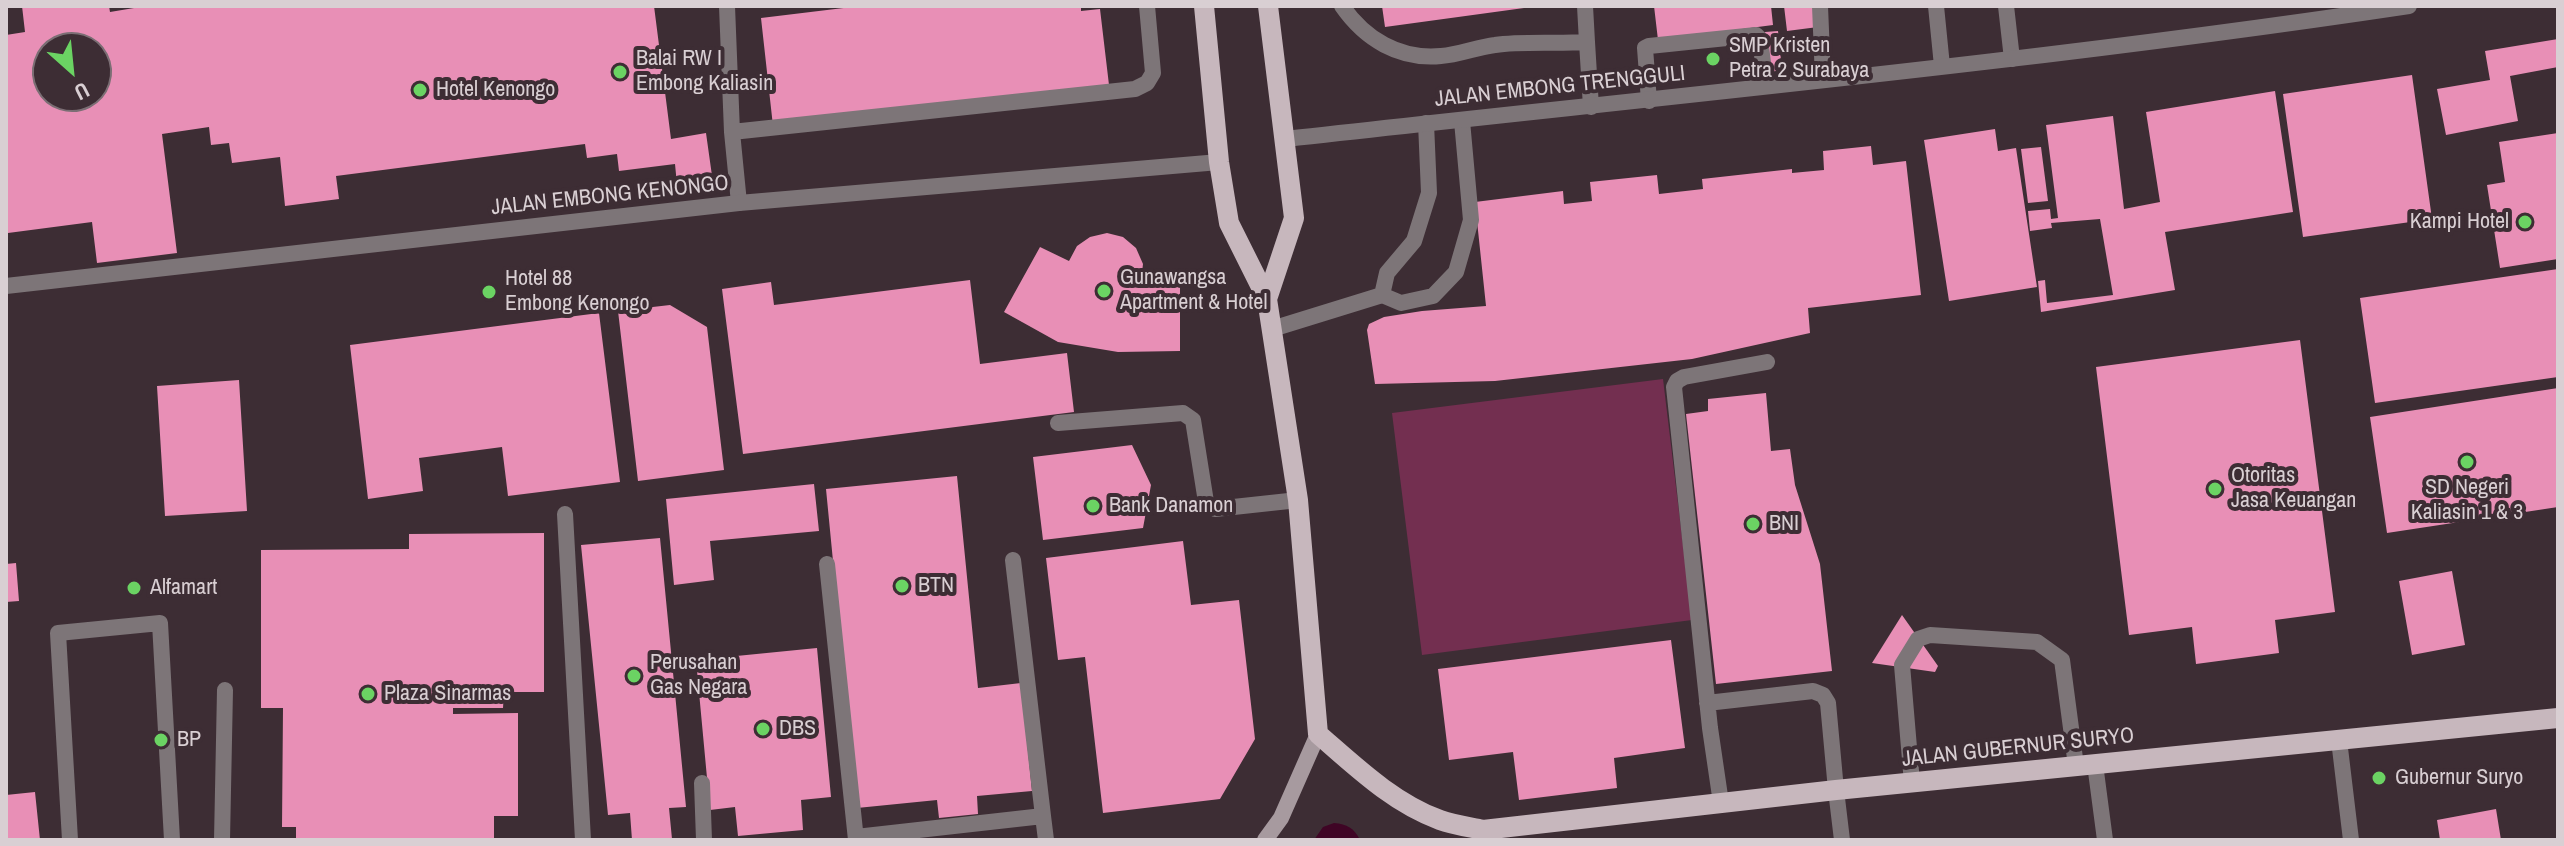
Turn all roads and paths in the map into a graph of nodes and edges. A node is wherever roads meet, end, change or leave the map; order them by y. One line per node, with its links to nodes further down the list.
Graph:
1 (727, 6): 21 (street)
2 (1147, 6): 21 (street)
3 (1204, 6): 23 (main road)
4 (1268, 6): 22 (main road)
5 (1342, 6): 12 (street)
6 (1585, 6): 12 (street)
7 (1820, 6): 15 (street)
8 (1936, 6): 14 (street)
9 (2006, 6): 13 (street)
10 (2409, 6): 11 (street, JALAN EMBONG TRENGGULI)
11 (2386, 8): 13 (street, JALAN EMBONG TRENGGULI)
12 (1587, 42): 18 (street)
13 (2012, 59): 14 (street, JALAN EMBONG TRENGGULI)
14 (1942, 66): 15 (street, JALAN EMBONG TRENGGULI)
15 (1823, 79): 16 (street, JALAN EMBONG TRENGGULI)
16 (1766, 86): 17 (street, JALAN EMBONG TRENGGULI); 17 (street)
17 (1649, 101): 18 (street, JALAN EMBONG TRENGGULI)
18 (1591, 107): 19 (street, JALAN EMBONG TRENGGULI)
19 (1462, 121): 20 (street, JALAN EMBONG TRENGGULI); 26 (street)
20 (1426, 123): 22 (street, JALAN EMBONG TRENGGULI); 26 (street)
21 (732, 132): 24 (street)
22 (1286, 139): 27 (main road)
23 (1219, 162): 24 (street, JALAN EMBONG KENONGO); 27 (main road)
24 (739, 203): 25 (street, JALAN EMBONG KENONGO)
25 (6, 286)
26 (1382, 295): 28 (street)
27 (1267, 299): 28 (main road)
28 (1272, 329): 31 (main road)
29 (1767, 362): 36 (street)
30 (1058, 423): 31 (street)
31 (1298, 500): 38 (main road)
32 (565, 514): 51 (street)
33 (1013, 560): 45 (street)
34 (827, 564): 47 (street)
35 (225, 690): 50 (street)
36 (1707, 703): 43 (street); 44 (street)
37 (2558, 718): 39 (main road, JALAN GUBERNUR SURYO)
38 (1318, 734): 46 (main road, JALAN GUBERNUR SURYO); 54 (main road)
39 (2339, 740): 40 (main road, JALAN GUBERNUR SURYO); 57 (street)
40 (2086, 765): 42 (main road, JALAN GUBERNUR SURYO); 42 (street); 56 (street)
41 (702, 783): 52 (street)
42 (1912, 783): 43 (main road, JALAN GUBERNUR SURYO)
43 (1836, 790): 44 (main road, JALAN GUBERNUR SURYO); 55 (street)
44 (1721, 803): 46 (main road, JALAN GUBERNUR SURYO)
45 (1043, 816): 47 (street); 53 (street)
46 (1475, 835)
47 (856, 839)
48 (70, 840): 49 (street)
49 (172, 840)
50 (222, 840)
51 (583, 840)
52 (704, 840)
53 (1046, 840)
54 (1265, 840)
55 (1842, 840)
56 (2105, 840)
57 (2351, 840)

